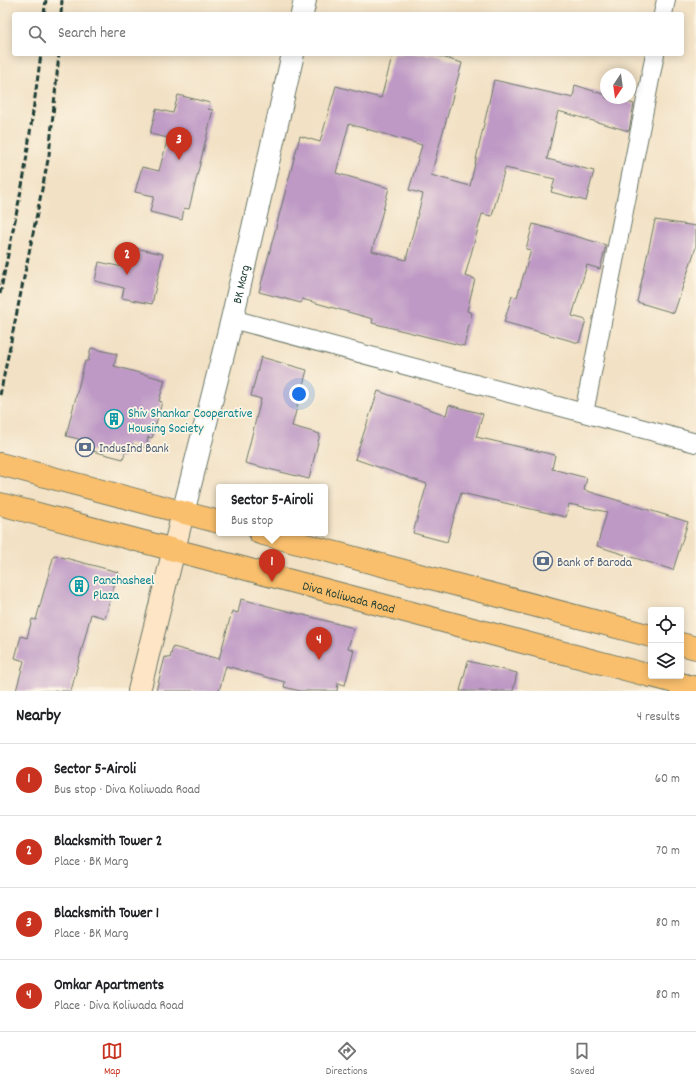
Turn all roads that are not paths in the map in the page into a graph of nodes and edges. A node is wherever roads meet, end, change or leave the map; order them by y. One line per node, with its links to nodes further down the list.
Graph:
1 (305, 0): 3 (street)
2 (666, 0): 4 (street)
3 (302, 12)
4 (663, 12)
5 (293, 56): 7 (street, BK Marg)
6 (655, 56): 8 (street)
7 (232, 319): 8 (street); 12 (street, BK Marg)
8 (584, 413): 9 (street)
9 (696, 443)
10 (0, 464): 12 (main road)
11 (0, 504): 15 (main road, Diva Koliwada Road)
12 (183, 513): 13 (main road); 15 (main road)
13 (216, 521)
14 (271, 536): 16 (main road)
15 (174, 550): 19 (main road, Diva Koliwada Road); 22 (main road)
16 (648, 635)
17 (684, 645): 18 (main road)
18 (696, 648)
19 (648, 675)
20 (662, 679): 21 (main road, Diva Koliwada Road)
21 (696, 688)
22 (139, 691)

